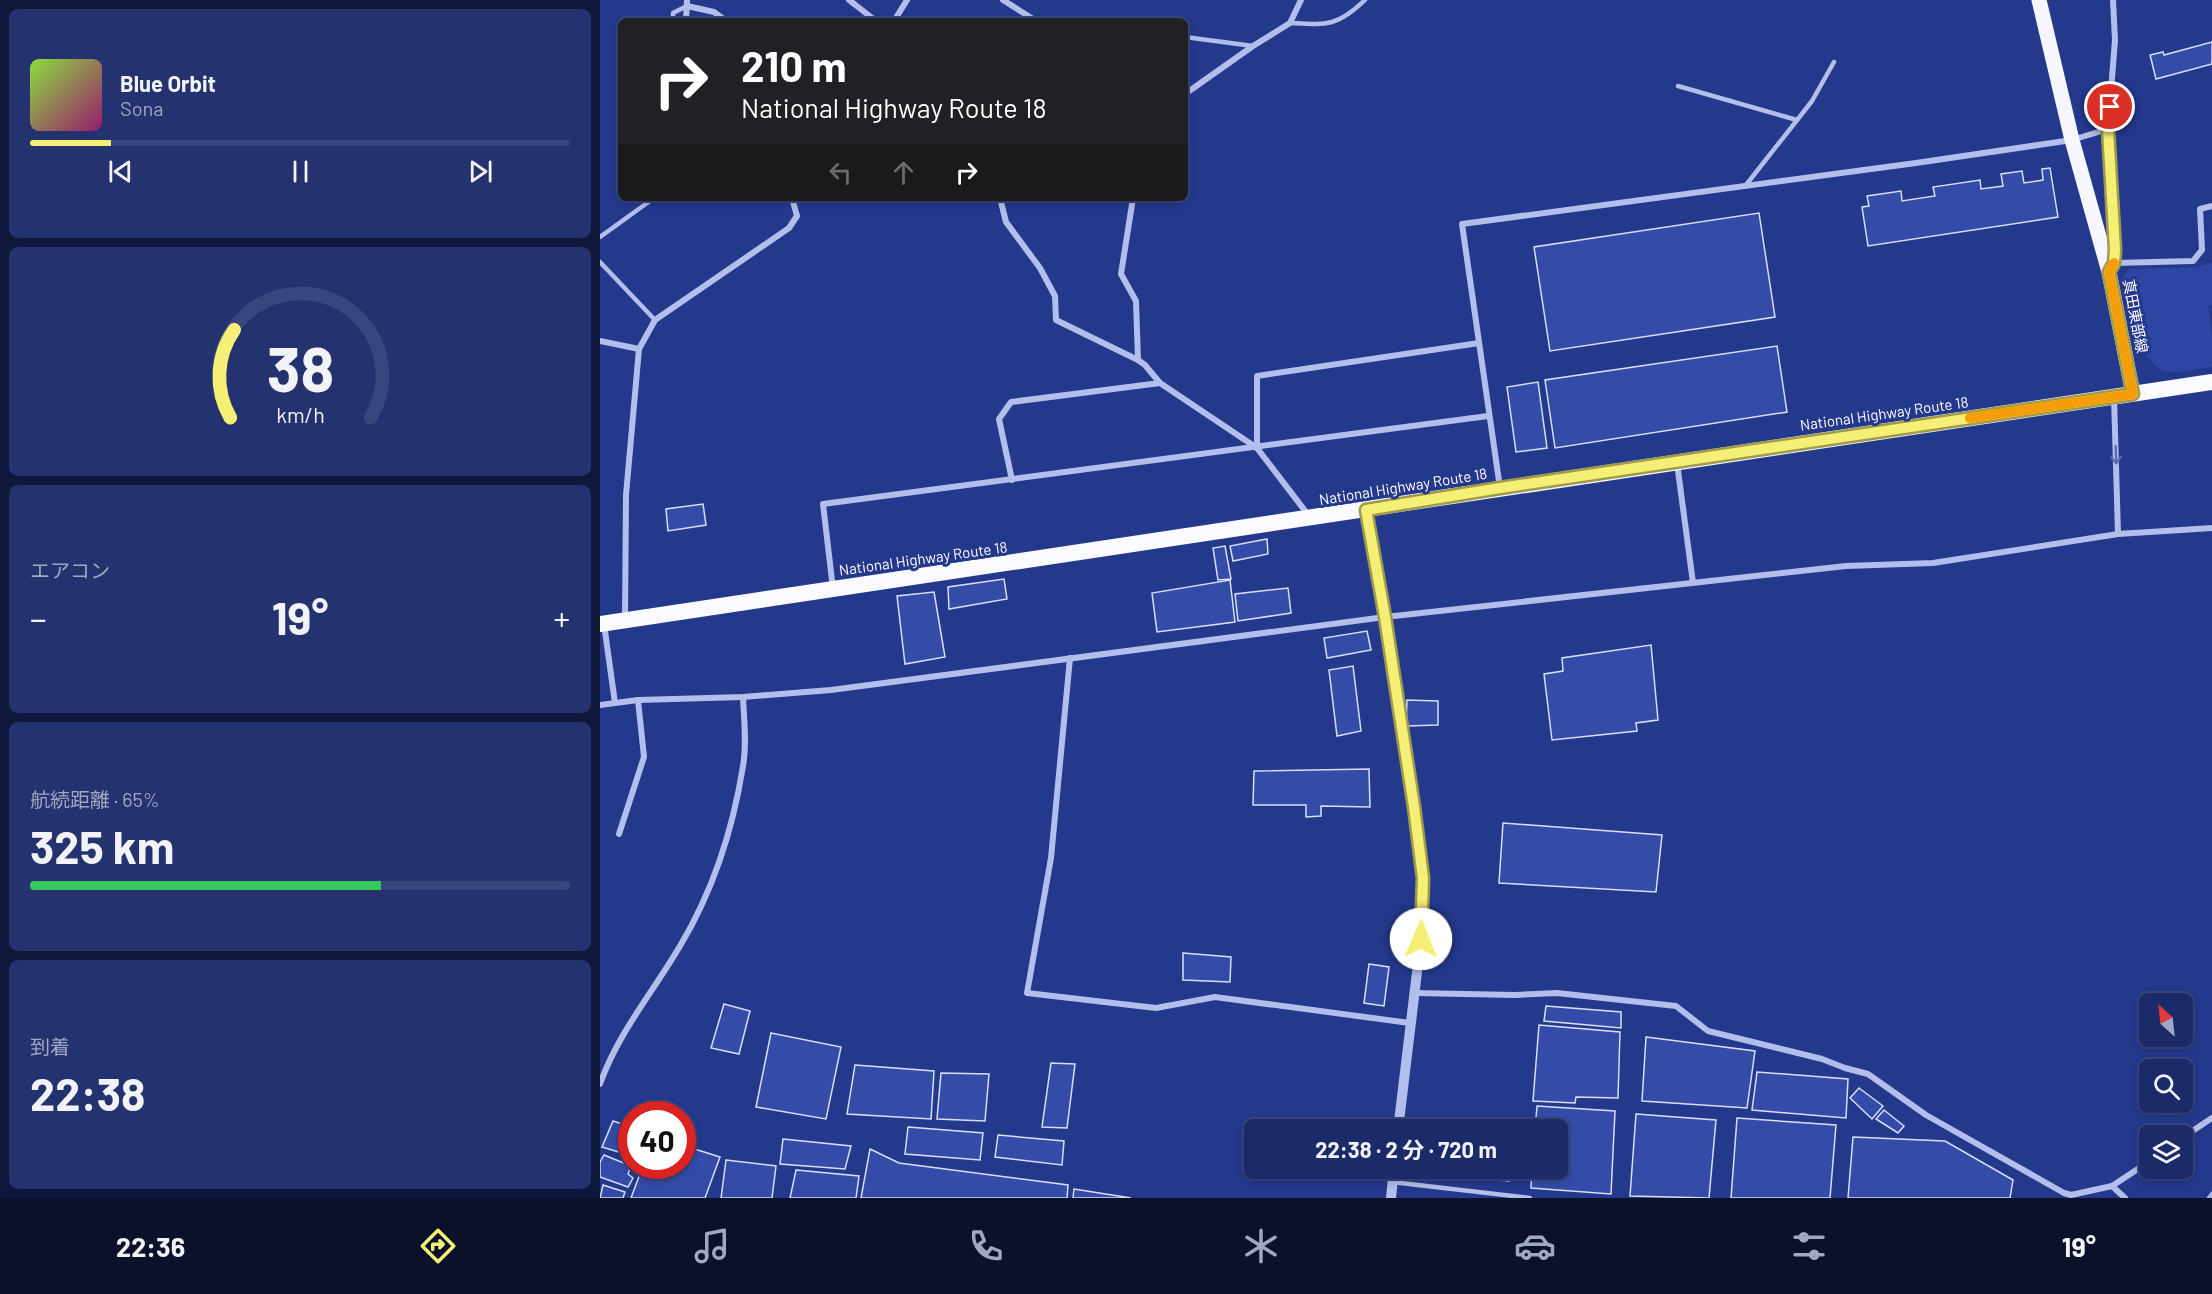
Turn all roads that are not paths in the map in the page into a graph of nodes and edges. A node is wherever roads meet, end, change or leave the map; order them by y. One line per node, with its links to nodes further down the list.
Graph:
1 (849, 0): 14 (street)
2 (907, 0): 15 (street)
3 (1003, 0): 10 (street)
4 (1020, 0): 10 (street)
5 (1365, 0): 17 (lane)
6 (2039, 0): 25 (main road, 真田東部線)
7 (2113, 0): 24 (street)
8 (1299, 1): 17 (street)
9 (687, 3): 11 (lane); 12 (street); 13 (street)
10 (1015, 8): 16 (street)
11 (673, 18)
12 (686, 18)
13 (722, 18)
14 (872, 18)
15 (896, 18)
16 (1031, 18)
17 (1290, 23): 19 (street)
18 (1188, 37): 19 (lane)
19 (1253, 46): 22 (street)
20 (1834, 62): 23 (lane)
21 (1678, 86): 23 (lane)
22 (1188, 92)
23 (1797, 120): 26 (lane)
24 (2108, 129): 25 (street); 34 (street)
25 (2072, 140): 26 (street); 34 (main road, 真田東部線)
26 (1745, 188): 37 (street)
27 (650, 201): 32 (lane)
28 (793, 201): 35 (street)
29 (1001, 201): 39 (street)
30 (1133, 201): 39 (street)
31 (2212, 206): 34 (street)
32 (600, 237)
33 (600, 262): 35 (lane)
34 (2112, 267): 42 (main road, 真田東部線)
35 (655, 320): 38 (street)
36 (600, 341): 38 (street)
37 (1479, 343): 44 (street); 45 (street)
38 (639, 349): 56 (street)
39 (1138, 360): 41 (street)
40 (2212, 382): 42 (highway, National Highway Route 18)
41 (1160, 383): 45 (street); 47 (street)
42 (2133, 394): 43 (highway, National Highway Route 18)
43 (2114, 397): 46 (highway, National Highway Route 18); 52 (street, one-way to 52)
44 (1488, 417): 45 (street); 48 (street)
45 (1257, 448): 47 (street); 50 (street)
46 (1677, 462): 48 (highway, National Highway Route 18); 53 (street)
47 (1012, 480): 54 (street)
48 (1500, 488): 49 (highway, National Highway Route 18)
49 (1366, 510): 50 (highway, National Highway Route 18); 55 (street)
50 (1311, 519): 54 (highway, National Highway Route 18)
51 (2212, 528): 52 (street)
52 (2118, 534): 53 (street)
53 (1693, 583): 55 (street)
54 (833, 590): 56 (highway, National Highway Route 18)
55 (1385, 617): 58 (street); 64 (street)
56 (625, 620): 57 (highway, National Highway Route 18)
57 (602, 624): 61 (street)
58 (1070, 658): 59 (street); 65 (street)
59 (743, 697): 60 (street); 66 (street)
60 (638, 700): 61 (street); 63 (street)
61 (615, 703): 62 (street)
62 (600, 705)
63 (619, 834)
64 (1415, 993): 65 (street); 74 (street)
65 (1410, 1023): 68 (street)
66 (600, 1084)
67 (2212, 1118): 69 (street)
68 (1399, 1119)
69 (2193, 1131)
70 (2139, 1168): 73 (street)
71 (1392, 1179): 72 (street)
72 (1392, 1182): 75 (street); 76 (lane)
73 (2112, 1186): 74 (street); 77 (street)
74 (2071, 1197)
75 (1391, 1198)
76 (1530, 1198)
77 (2125, 1198)

